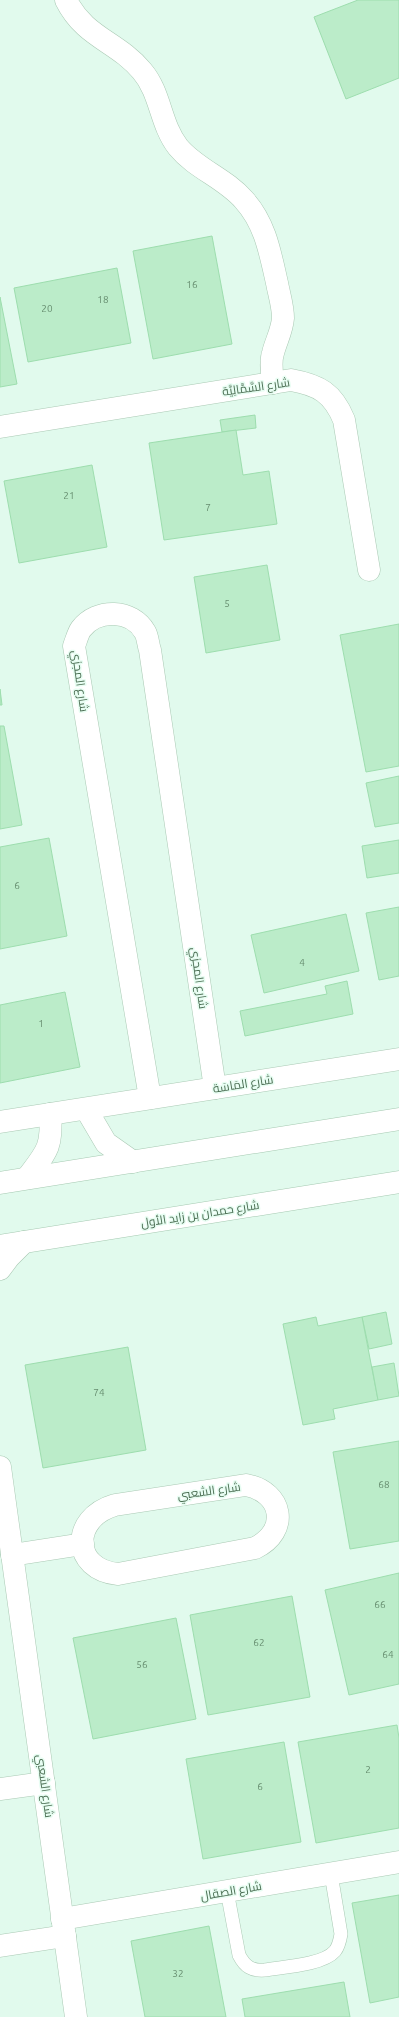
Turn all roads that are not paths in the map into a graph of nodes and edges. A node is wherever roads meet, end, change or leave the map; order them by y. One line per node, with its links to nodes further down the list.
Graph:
1 (66, 0): 2 (street)
2 (273, 383): 3 (street, شارع السَّمَّالِيَّة); 4 (street, شارع السَّمَّالِيَّة)
3 (0, 427)
4 (369, 570)
5 (399, 1059): 6 (street, شارع المَاسَة)
6 (215, 1088): 7 (street, شارع المَاسَة); 7 (street, شارع المجزي)
7 (150, 1098): 8 (street, شارع المَاسَة)
8 (86, 1109): 9 (street, شارع المَاسَة); 12 (street)
9 (50, 1114): 11 (street, شارع المَاسَة); 13 (street)
10 (399, 1119): 12 (street)
11 (0, 1122)
12 (133, 1162): 13 (street)
13 (27, 1178): 15 (street)
14 (399, 1182): 16 (street, شارع حمدان بن زايد الأول)
15 (0, 1183)
16 (24, 1242): 17 (street, شارع حمدان بن زايد الأول); 18 (street)
17 (0, 1246)
18 (0, 1269)
19 (0, 1467): 21 (street, شارع الشعبي)
20 (83, 1544): 20 (street, شارع الشعبي); 21 (street)
21 (12, 1555): 22 (street, شارع الشعبي)
22 (44, 1783): 23 (street); 27 (street, شارع الشعبي)
23 (0, 1789)
24 (399, 1862): 25 (street, شارع الصقال)
25 (331, 1874): 26 (street, شارع الصقال); 26 (lane)
26 (228, 1891): 27 (street, شارع الصقال)
27 (64, 1927): 28 (street, شارع الصقال); 29 (street, شارع الشعبي)
28 (0, 1946)
29 (76, 2017)

